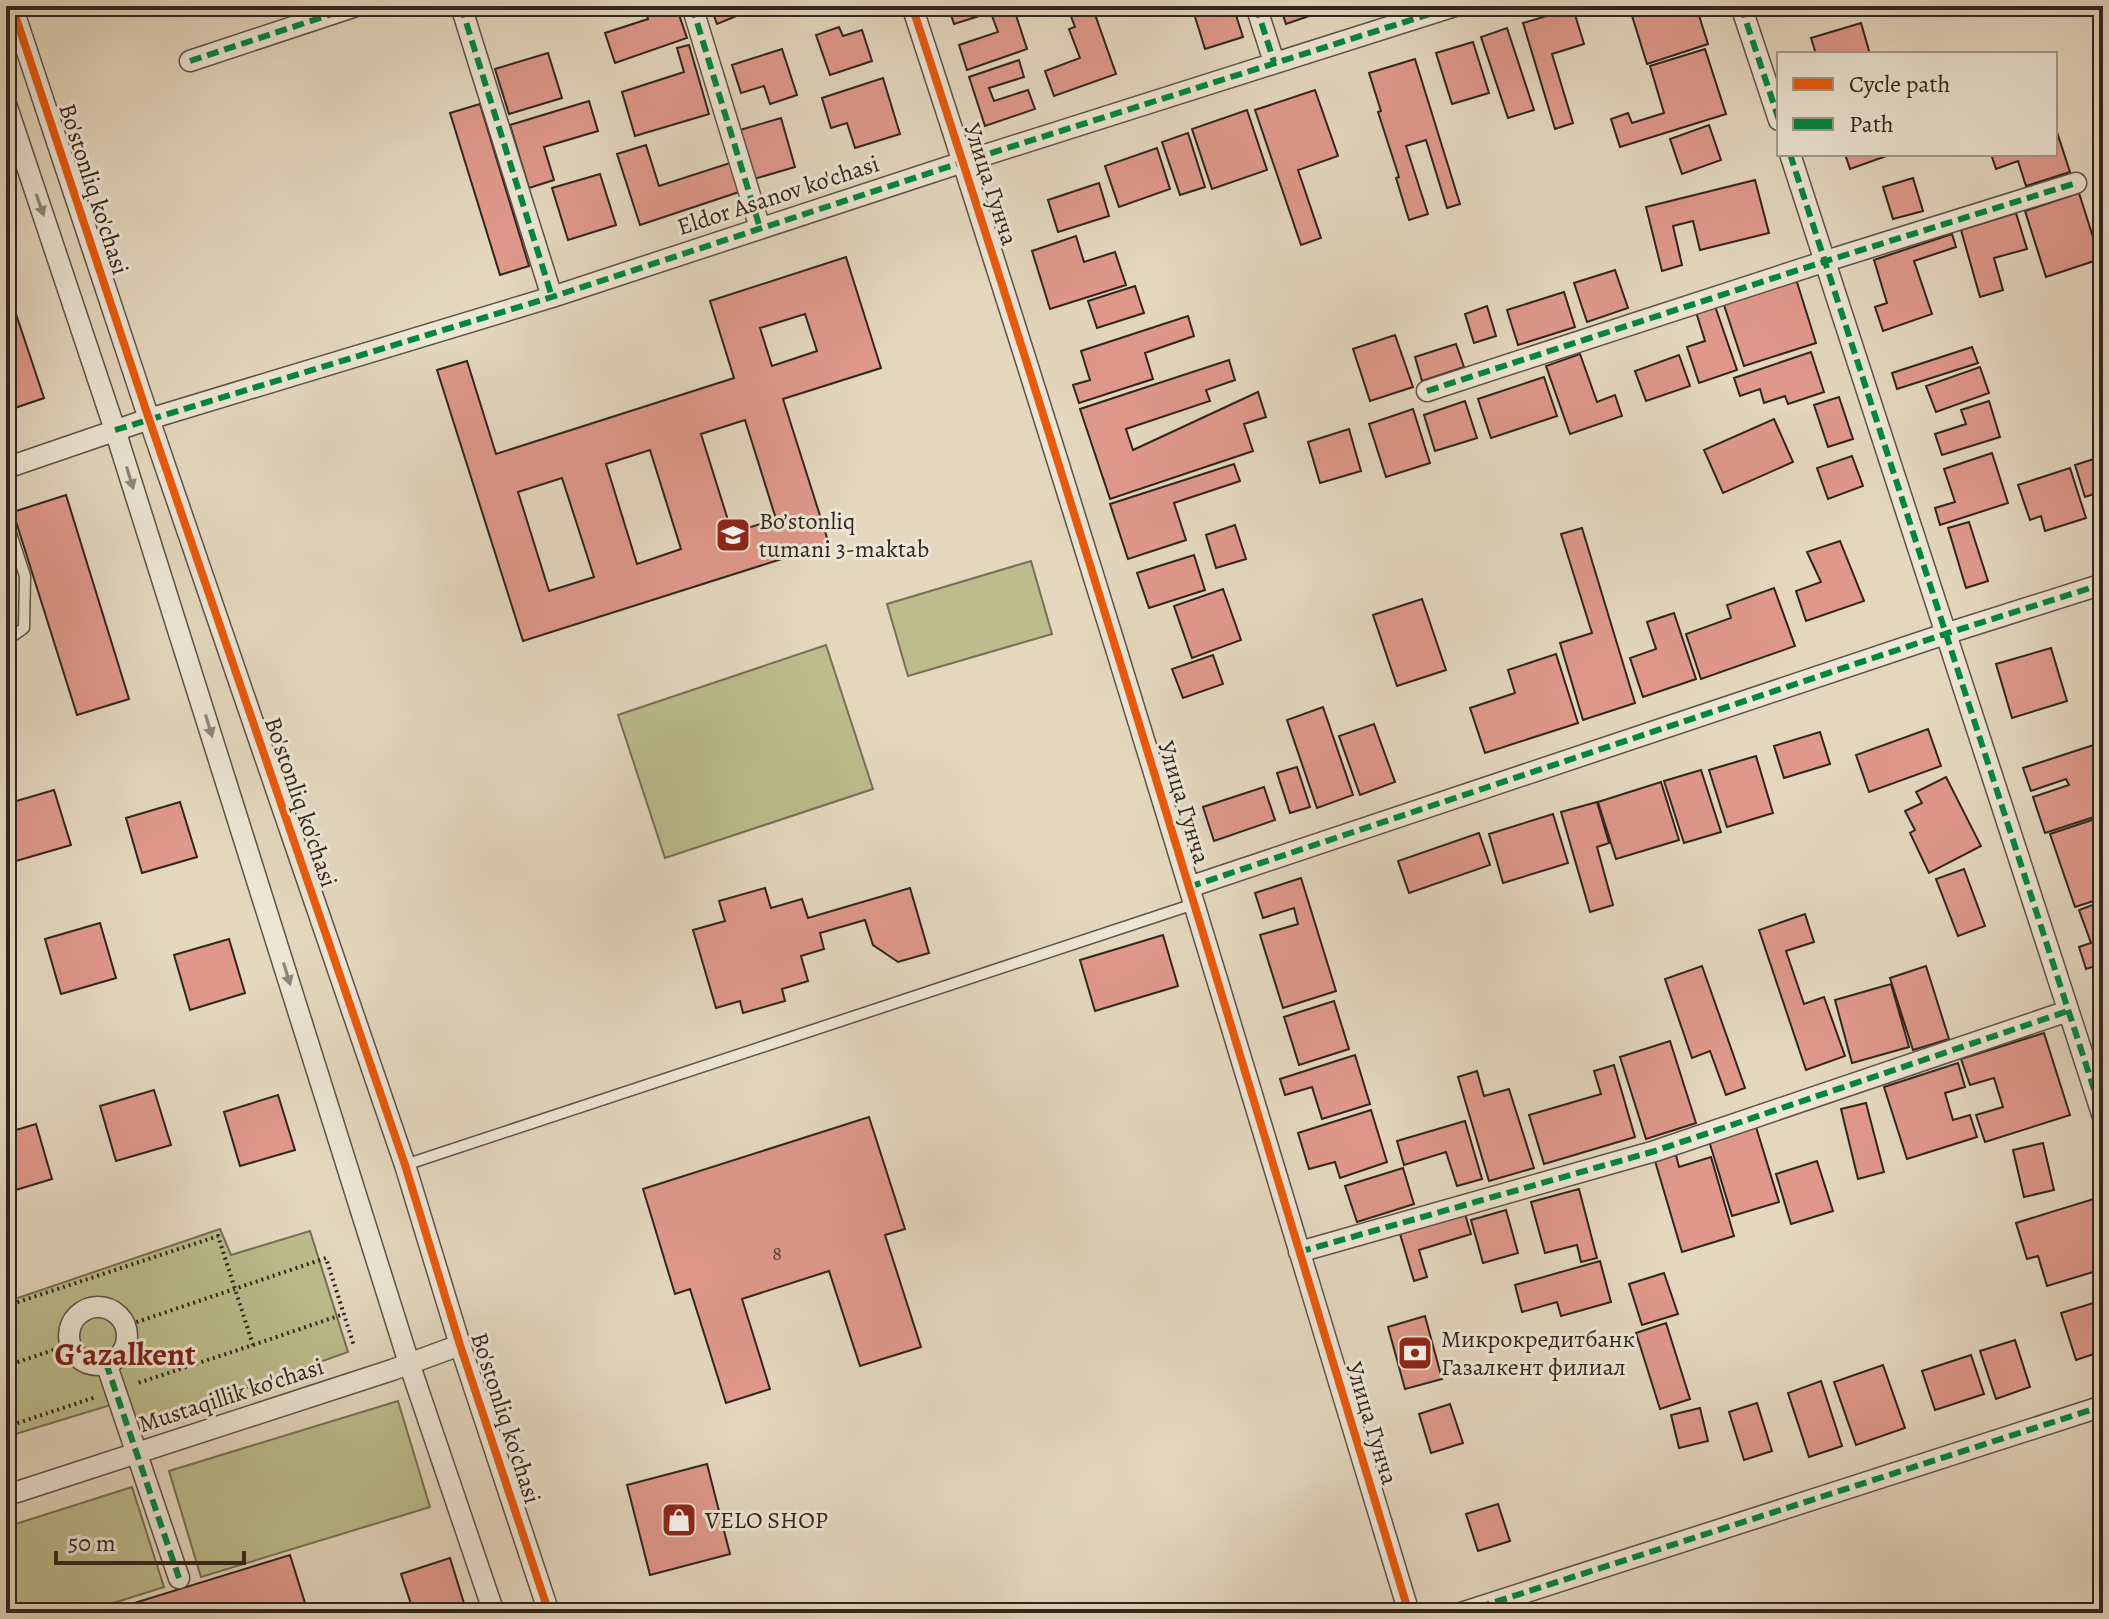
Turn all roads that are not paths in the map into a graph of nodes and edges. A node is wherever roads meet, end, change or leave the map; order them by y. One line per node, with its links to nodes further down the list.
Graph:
1 (12, 6): 20 (street, Bo'stonliq ko'chasi)
2 (356, 6): 9 (street)
3 (461, 6): 18 (street)
4 (692, 6): 16 (street)
5 (912, 6): 14 (street, Улица Гунча)
6 (1256, 6): 10 (street)
7 (1455, 6): 10 (street, Eldor Asanov ko'chasi)
8 (1741, 6): 12 (street)
9 (190, 61)
10 (1274, 62): 14 (street, Eldor Asanov ko'chasi)
11 (6, 104): 21 (street, one-way to 21)
12 (1777, 114)
13 (1791, 156): 17 (street)
14 (963, 162): 16 (street, Eldor Asanov ko'chasi); 27 (street, Улица Гунча)
15 (2076, 183): 17 (street)
16 (760, 228): 18 (street, Eldor Asanov ko'chasi)
17 (1826, 261): 19 (street); 25 (street)
18 (552, 297): 20 (street, Eldor Asanov ko'chasi)
19 (1427, 391)
20 (149, 419): 21 (street, Eldor Asanov ko'chasi); 30 (street, Bo'stonliq ko'chasi)
21 (115, 430): 22 (street, Eldor Asanov ko'chasi); 34 (street, one-way to 34)
22 (6, 468)
23 (6, 518): 26 (lane)
24 (2103, 584): 25 (street)
25 (1945, 634): 27 (street); 28 (street)
26 (6, 641)
27 (1191, 895): 30 (lane); 31 (street, Улица Гунча)
28 (2068, 1011): 29 (street); 31 (street)
29 (2103, 1117)
30 (405, 1165): 32 (street, Bo'stonliq ko'chasi)
31 (1299, 1252): 41 (street, Улица Гунча)
32 (460, 1345): 34 (street, Mustaqillik ko'chasi); 40 (street, Bo'stonliq ko'chasi)
33 (106, 1363): 33 (street); 36 (street)
34 (409, 1363): 36 (street, Mustaqillik ko'chasi); 39 (street)
35 (2103, 1406): 42 (street)
36 (137, 1453): 37 (street, Mustaqillik ko'chasi); 38 (street)
37 (17, 1492)
38 (179, 1578)
39 (494, 1613)
40 (549, 1613)
41 (1409, 1613)
42 (1461, 1613)

